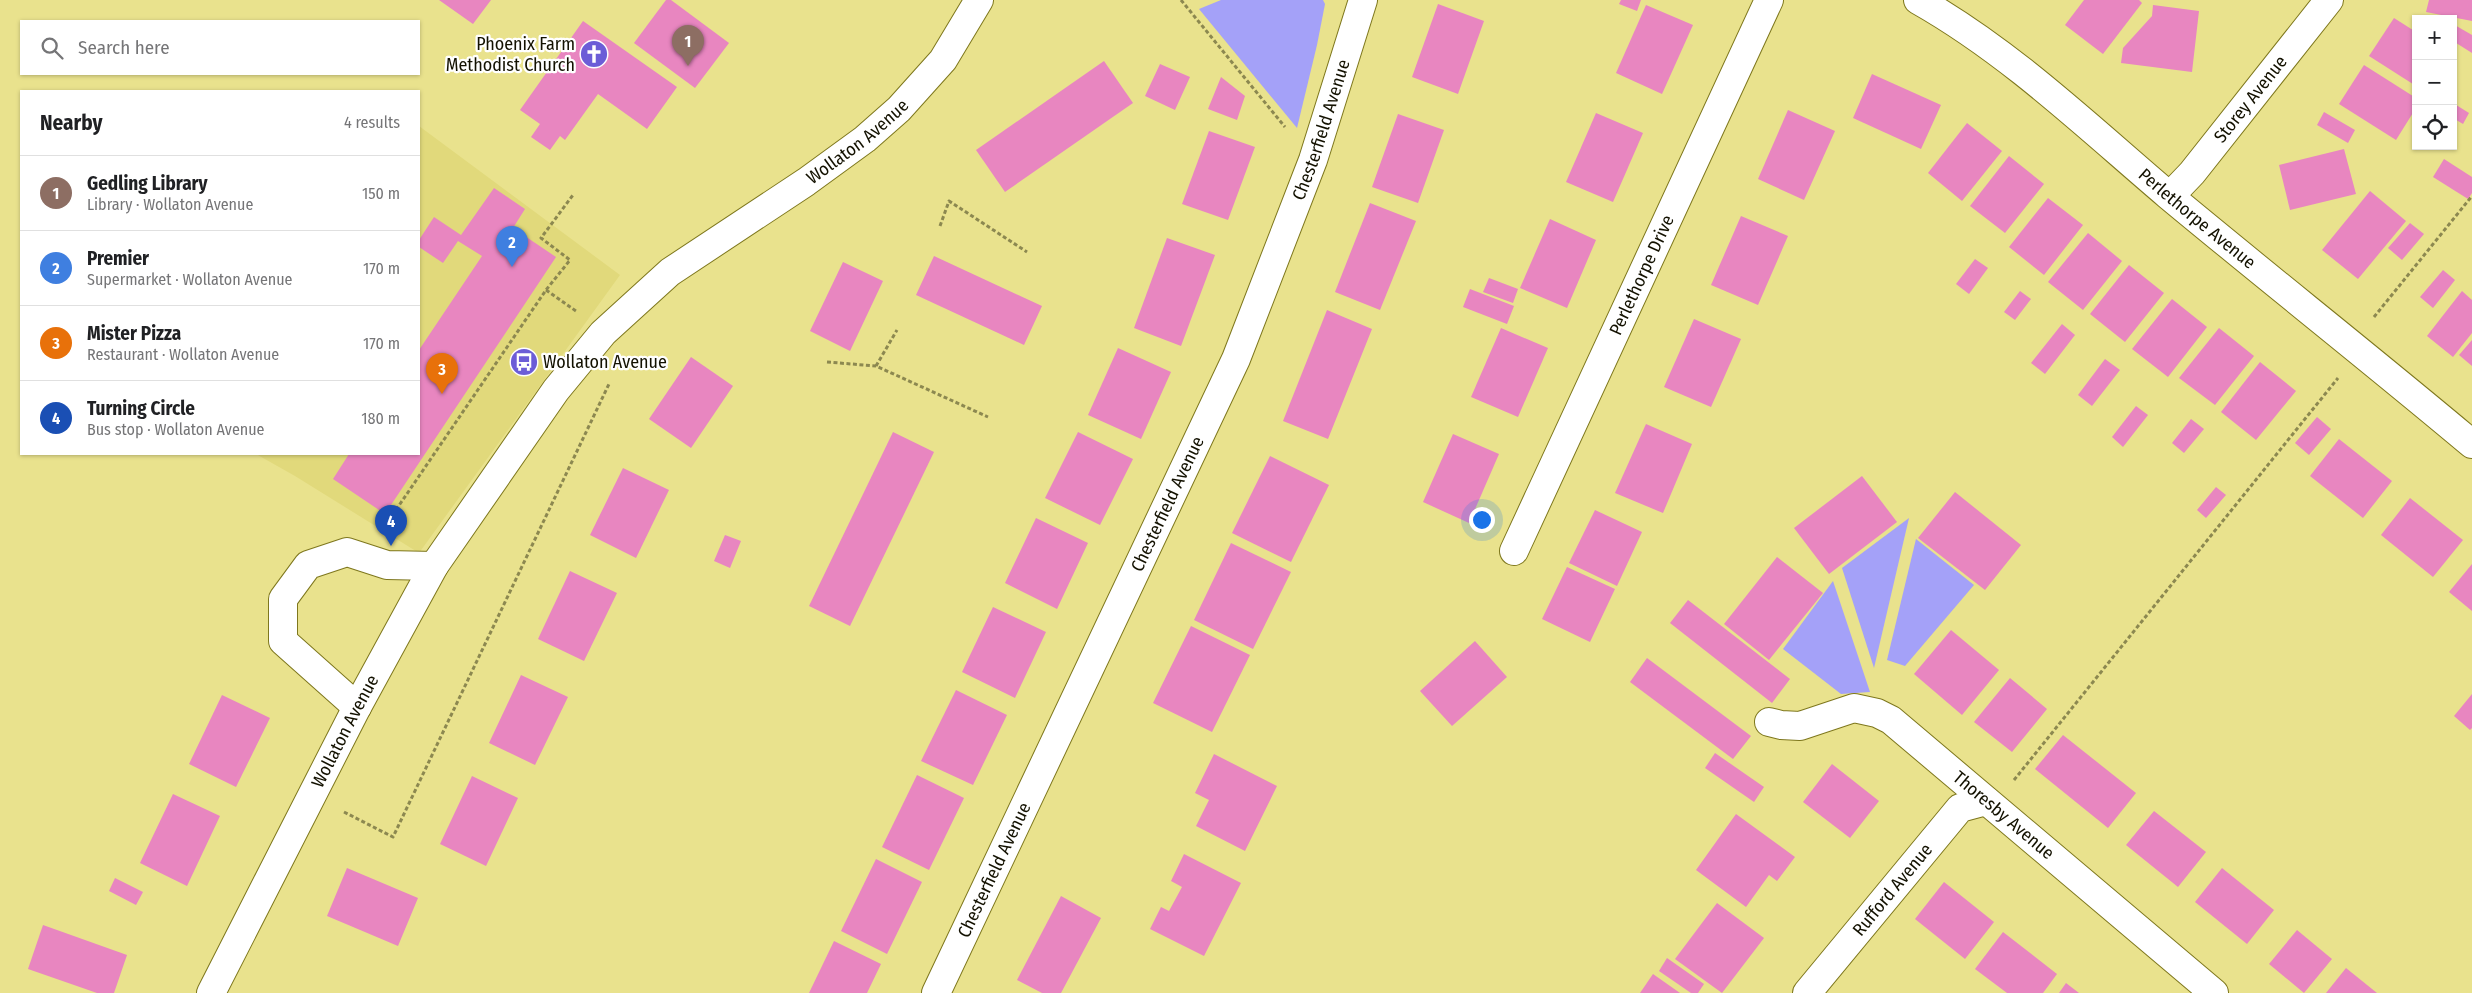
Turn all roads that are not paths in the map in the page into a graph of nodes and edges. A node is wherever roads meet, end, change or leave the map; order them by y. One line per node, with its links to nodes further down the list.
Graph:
1 (980, 0): 9 (street, Wollaton Avenue)
2 (1363, 0): 14 (street, Chesterfield Avenue)
3 (1769, 0): 8 (street, Perlethorpe Drive)
4 (1918, 0): 6 (street, Perlethorpe Avenue)
5 (2329, 0): 6 (street, Storey Avenue)
6 (2170, 196): 7 (street, Perlethorpe Avenue)
7 (2472, 444)
8 (1514, 551)
9 (434, 566): 10 (street, Wollaton Avenue); 10 (street)
10 (357, 707): 13 (street, Wollaton Avenue)
11 (1769, 722): 12 (street, Thoresby Avenue)
12 (1986, 801): 15 (street, Rufford Avenue); 16 (street, Thoresby Avenue)
13 (212, 993)
14 (936, 993)
15 (1807, 993)
16 (2214, 993)

